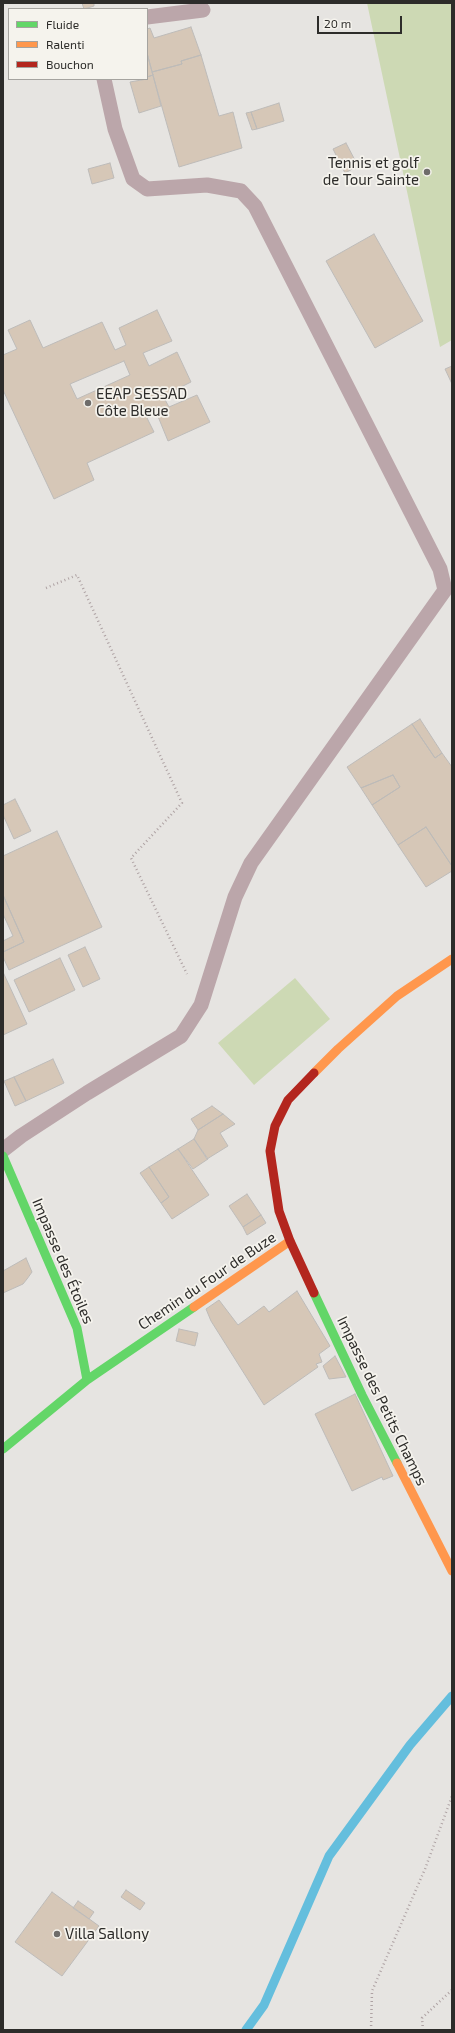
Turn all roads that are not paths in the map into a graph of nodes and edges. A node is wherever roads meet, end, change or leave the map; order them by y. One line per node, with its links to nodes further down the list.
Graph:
1 (204, 10): 2 (lane)
2 (148, 17)
3 (104, 80): 5 (lane)
4 (452, 959): 7 (street, Chemin du Four de Buze)
5 (3, 1150)
6 (3, 1156): 8 (street, Impasse des Étoiles)
7 (290, 1241): 8 (street, Chemin du Four de Buze); 10 (street, Impasse des Petits Champs)
8 (87, 1380): 9 (street, Chemin du Four de Buze)
9 (3, 1449)
10 (452, 1571)

